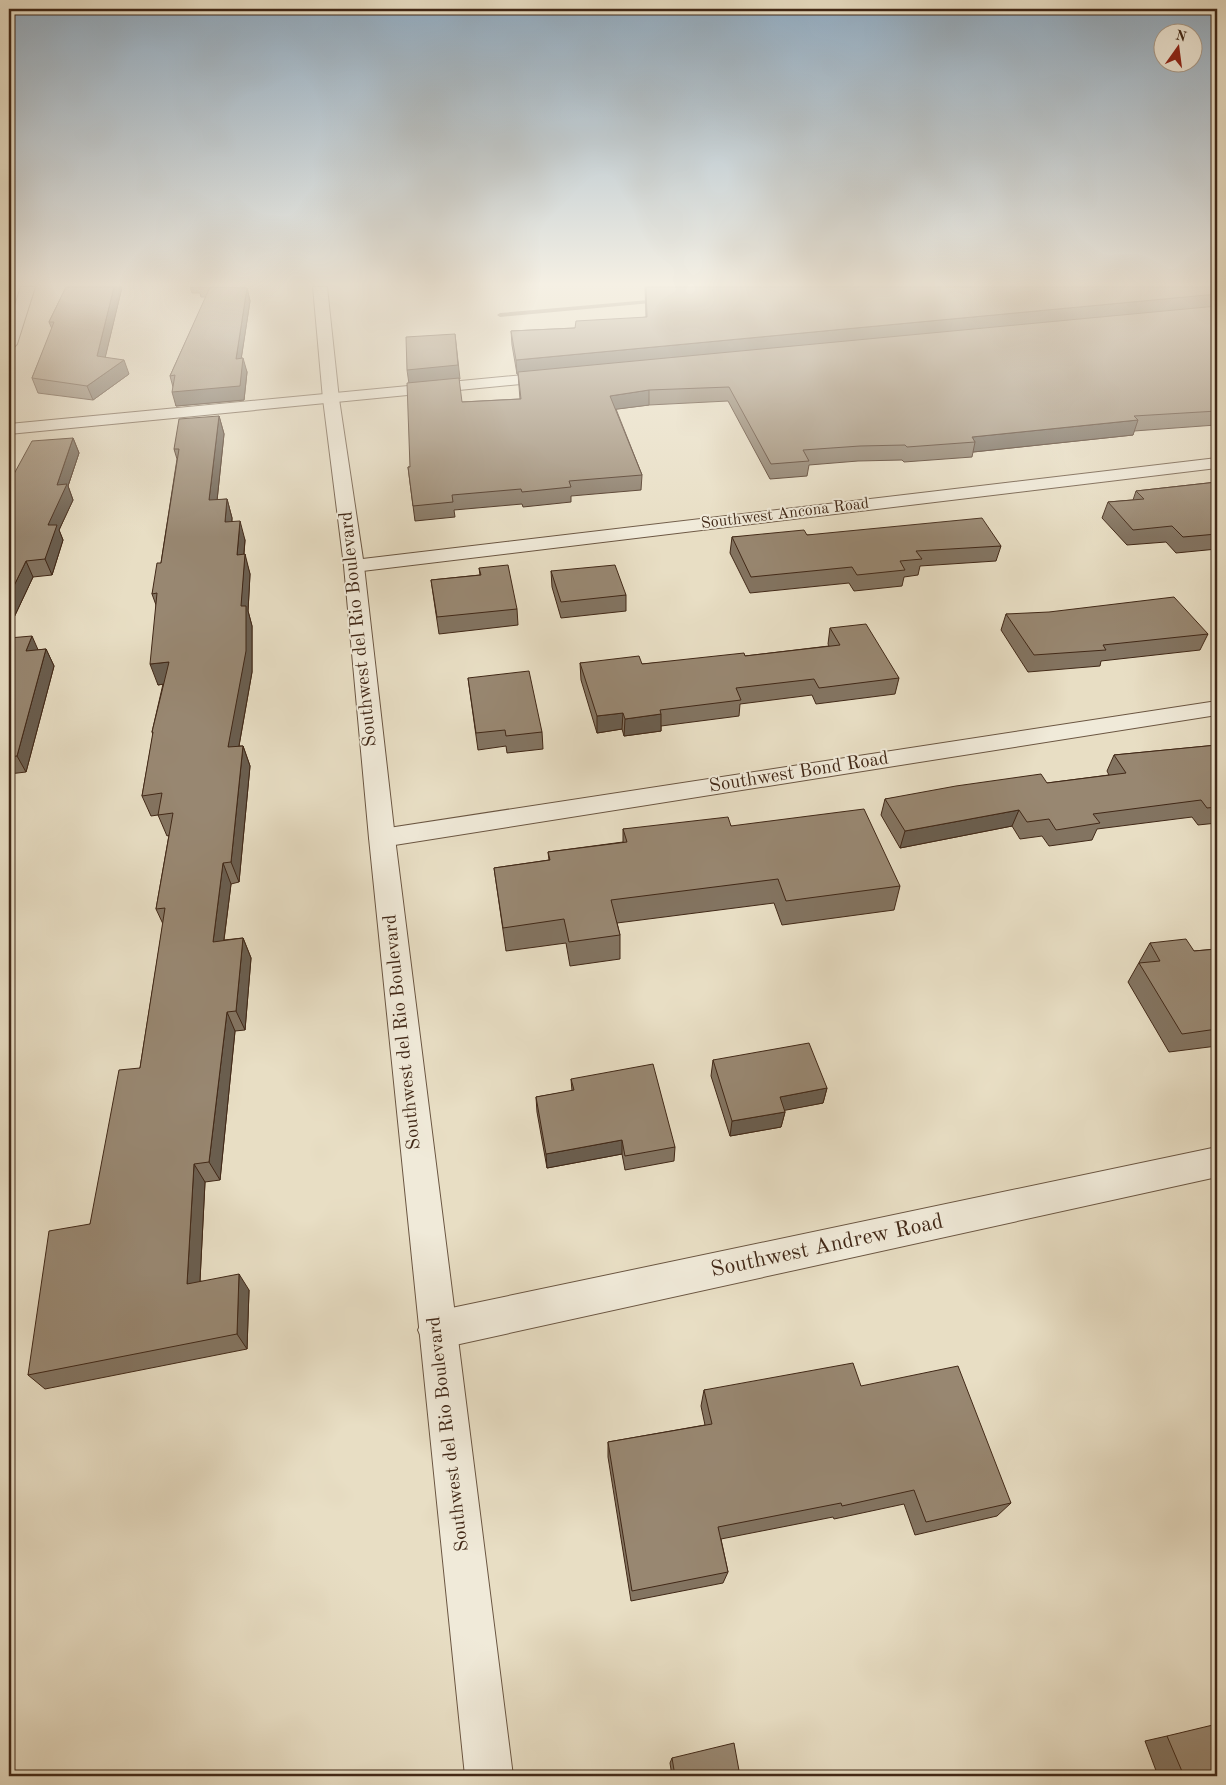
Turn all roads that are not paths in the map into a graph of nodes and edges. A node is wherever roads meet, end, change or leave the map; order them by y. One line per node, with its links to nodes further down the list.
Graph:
1 (328, 370): 3 (street, Southwest del Rio Boulevard)
2 (567, 376): 3 (street)
3 (331, 399): 4 (street); 6 (street, Southwest del Rio Boulevard)
4 (9, 429)
5 (1217, 463): 6 (street, Southwest Ancona Road)
6 (354, 566): 8 (street, Southwest del Rio Boulevard)
7 (1217, 708): 8 (street, Southwest Bond Road)
8 (382, 838): 10 (street, Southwest del Rio Boulevard)
9 (1217, 1162): 10 (street, Southwest Andrew Road)
10 (437, 1330): 11 (street, Southwest del Rio Boulevard)
11 (489, 1776)

